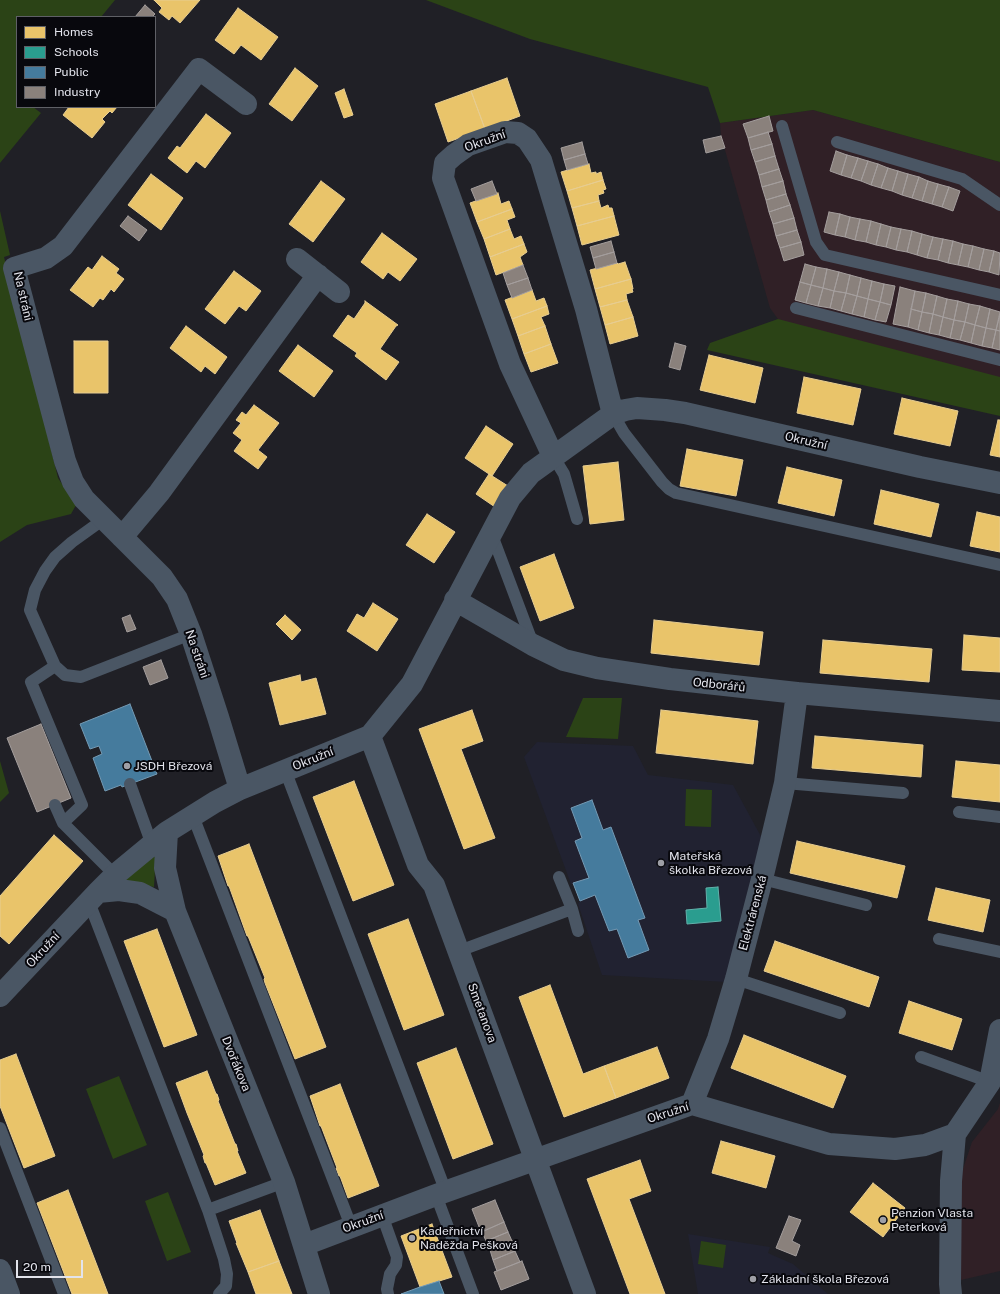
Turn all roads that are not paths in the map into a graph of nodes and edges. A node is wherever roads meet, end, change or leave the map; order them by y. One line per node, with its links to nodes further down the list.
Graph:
1 (246, 104): 14 (street, Na stráni)
2 (782, 126): 8 (lane)
3 (837, 142): 4 (lane)
4 (1000, 205)
5 (297, 259): 6 (street)
6 (318, 275): 7 (street); 17 (street)
7 (339, 292)
8 (1000, 295)
9 (796, 308): 10 (lane)
10 (1000, 360)
11 (613, 414): 12 (street, Okružní); 12 (street, Okružní); 13 (street, Okružní); 18 (lane)
12 (553, 456): 15 (lane); 16 (street, Okružní)
13 (1000, 483)
14 (104, 519): 17 (street, Na stráni); 22 (lane)
15 (577, 519)
16 (492, 535): 19 (street, Okružní); 21 (lane)
17 (122, 537): 20 (street, Na stráni)
18 (1000, 565)
19 (455, 600): 21 (street, Odborářů); 25 (street, Okružní)
20 (191, 634): 22 (lane); 29 (street, Na stráni)
21 (533, 645): 23 (street, Odborářů)
22 (55, 666): 35 (lane)
23 (797, 693): 24 (street, Odborářů); 27 (street, Elektrárenská)
24 (1000, 711)
25 (370, 736): 26 (street, Okružní); 46 (street, Smetanova)
26 (285, 770): 29 (street, Okružní); 59 (lane)
27 (785, 783): 30 (lane); 39 (street, Elektrárenská)
28 (130, 784): 36 (lane)
29 (240, 789): 33 (street, Okružní)
30 (903, 792)
31 (55, 805): 35 (lane)
32 (959, 812): 34 (lane)
33 (193, 816): 36 (street, Okružní); 62 (lane)
34 (1000, 817)
35 (63, 823): 37 (lane)
36 (159, 839): 37 (street, Okružní); 43 (street, Dvořákova)
37 (115, 875): 40 (street, Okružní)
38 (559, 877): 42 (lane)
39 (762, 879): 41 (lane); 48 (street, Elektrárenská)
40 (94, 897): 43 (street); 49 (street, Okružní); 60 (lane)
41 (866, 905)
42 (572, 909): 44 (lane); 46 (lane)
43 (175, 911): 58 (street, Dvořákova)
44 (578, 930)
45 (939, 939): 47 (lane)
46 (459, 951): 57 (street, Smetanova)
47 (1000, 952)
48 (736, 979): 50 (lane); 54 (street, Elektrárenská)
49 (0, 996)
50 (840, 1013)
51 (1000, 1030): 53 (street)
52 (921, 1056): 53 (lane)
53 (990, 1082): 56 (street)
54 (692, 1104): 56 (street, Okružní); 57 (street, Okružní)
55 (0, 1128): 66 (lane)
56 (955, 1134): 72 (street)
57 (535, 1160): 59 (street, Okružní); 71 (street, Smetanova)
58 (284, 1182): 60 (lane); 63 (street, Dvořákova)
59 (441, 1194): 61 (street, Okružní); 70 (lane)
60 (208, 1210): 67 (lane)
61 (382, 1215): 62 (street, Okružní); 69 (lane)
62 (351, 1226): 63 (street, Okružní)
63 (304, 1245): 68 (street, Dvořákova)
64 (0, 1270): 65 (street)
65 (9, 1294)
66 (64, 1294)
67 (219, 1294)
68 (319, 1294)
69 (388, 1294)
70 (473, 1294)
71 (585, 1294)
72 (951, 1294)

